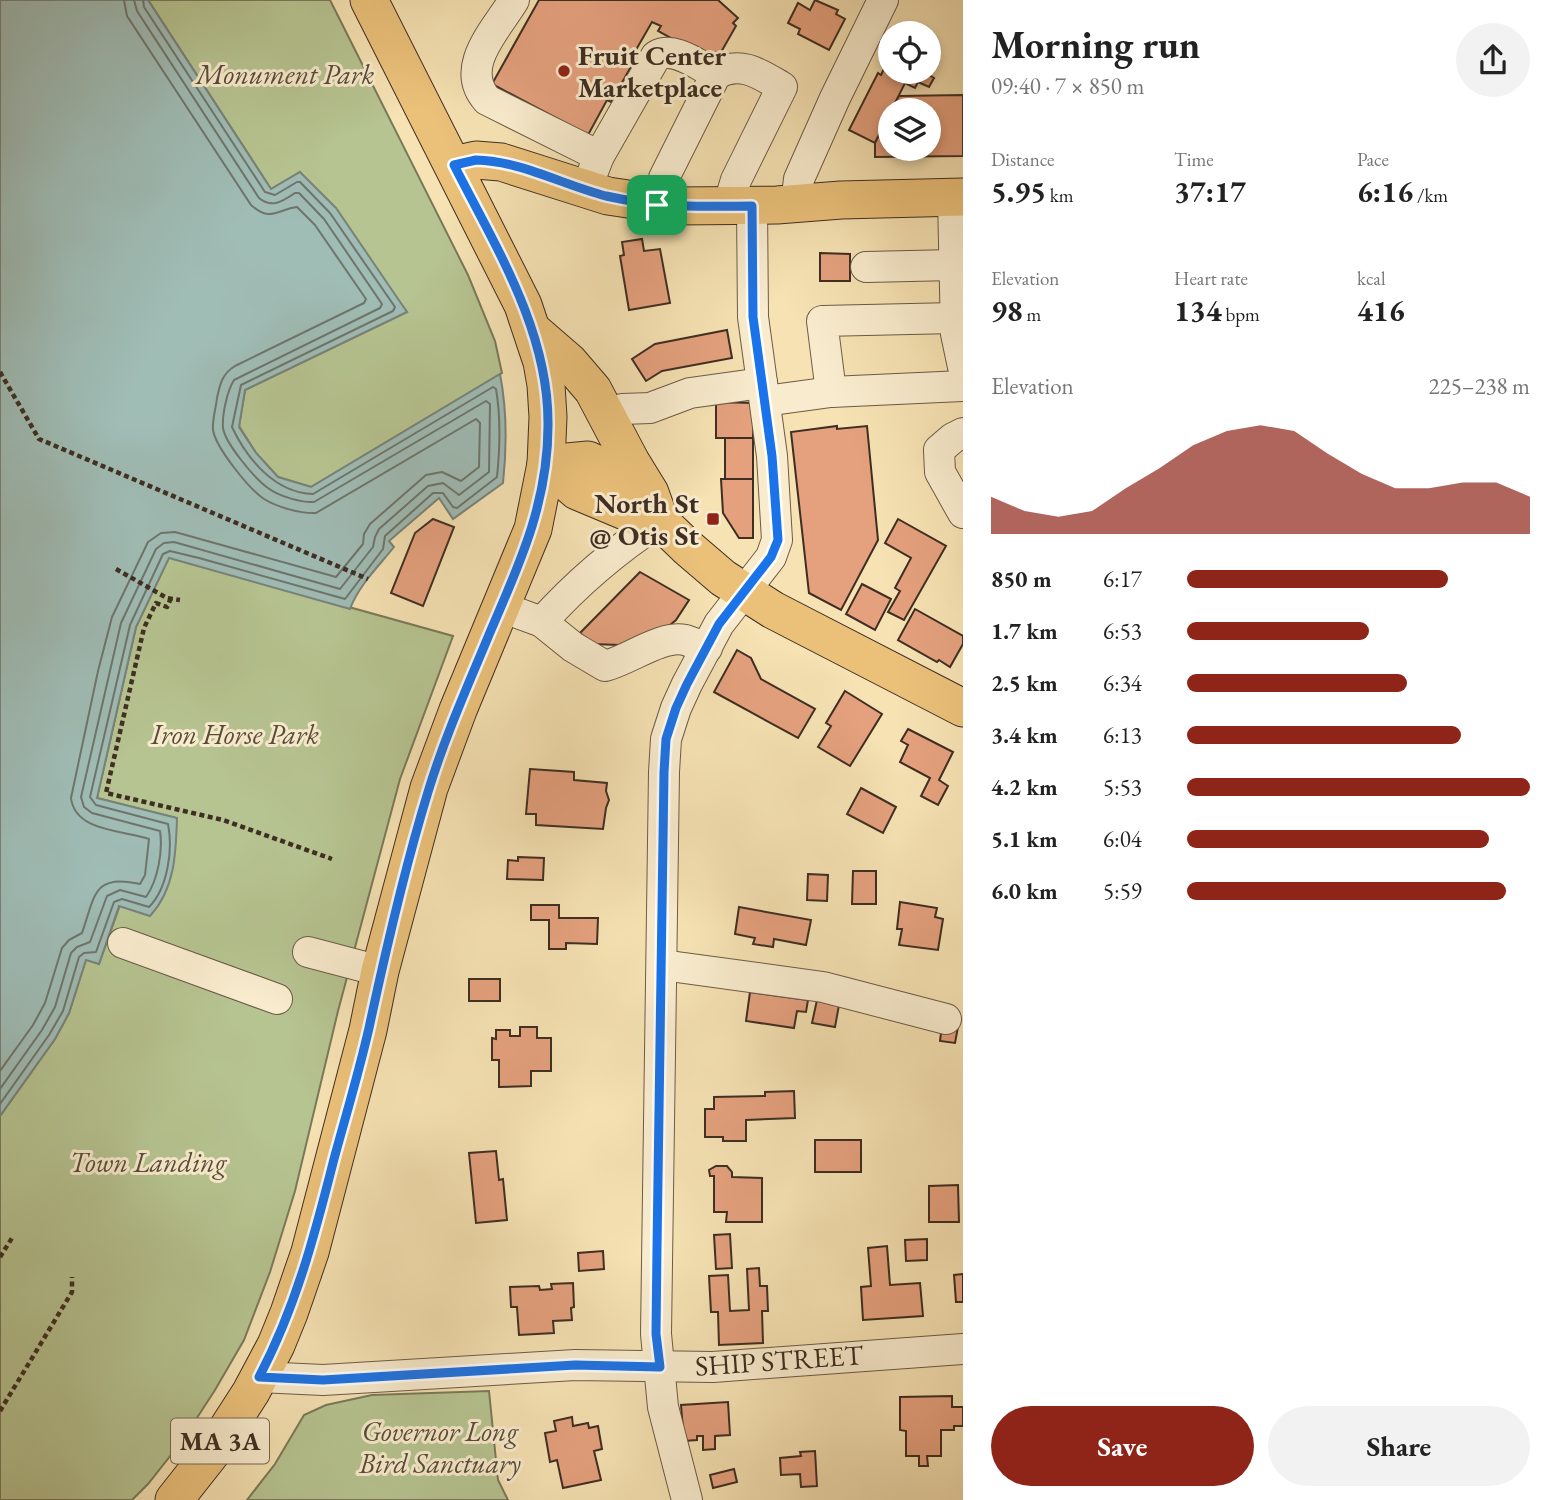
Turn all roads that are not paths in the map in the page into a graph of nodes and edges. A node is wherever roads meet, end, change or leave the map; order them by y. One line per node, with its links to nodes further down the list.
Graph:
1 (369, 0): 6 (main road, MA 3A)
2 (514, 0): 5 (street)
3 (883, 0): 9 (street)
4 (716, 74): 5 (street); 10 (street); 11 (street)
5 (598, 156): 7 (street)
6 (454, 165): 7 (main road); 15 (main road, MA 3A)
7 (587, 191): 10 (main road)
8 (958, 197): 9 (main road); 12 (street)
9 (796, 204): 11 (main road)
10 (657, 205): 11 (main road)
11 (742, 206): 18 (street)
12 (954, 265): 13 (street); 14 (street)
13 (866, 267)
14 (955, 318): 16 (street); 19 (street)
15 (532, 330): 20 (main road); 22 (main road, MA 3A)
16 (963, 367)
17 (963, 386): 19 (street)
18 (764, 392): 19 (street); 20 (street); 25 (street)
19 (831, 392)
20 (607, 417): 23 (main road)
21 (963, 433): 24 (street)
22 (546, 464): 23 (main road); 26 (main road, MA 3A)
23 (655, 507): 25 (main road); 27 (street)
24 (963, 513)
25 (744, 593): 28 (street); 29 (main road)
26 (502, 607): 27 (street); 33 (main road, MA 3A)
27 (542, 622): 28 (street)
28 (707, 648): 32 (street)
29 (963, 708)
30 (123, 943): 34 (street)
31 (308, 952): 33 (street)
32 (662, 965): 35 (street); 37 (street)
33 (380, 971): 38 (main road, MA 3A)
34 (277, 999)
35 (946, 1019)
36 (963, 1349): 37 (street, SHIP STREET)
37 (660, 1367): 38 (street, SHIP STREET); 40 (street)
38 (259, 1377): 39 (main road, MA 3A)
39 (174, 1500)
40 (687, 1500)

